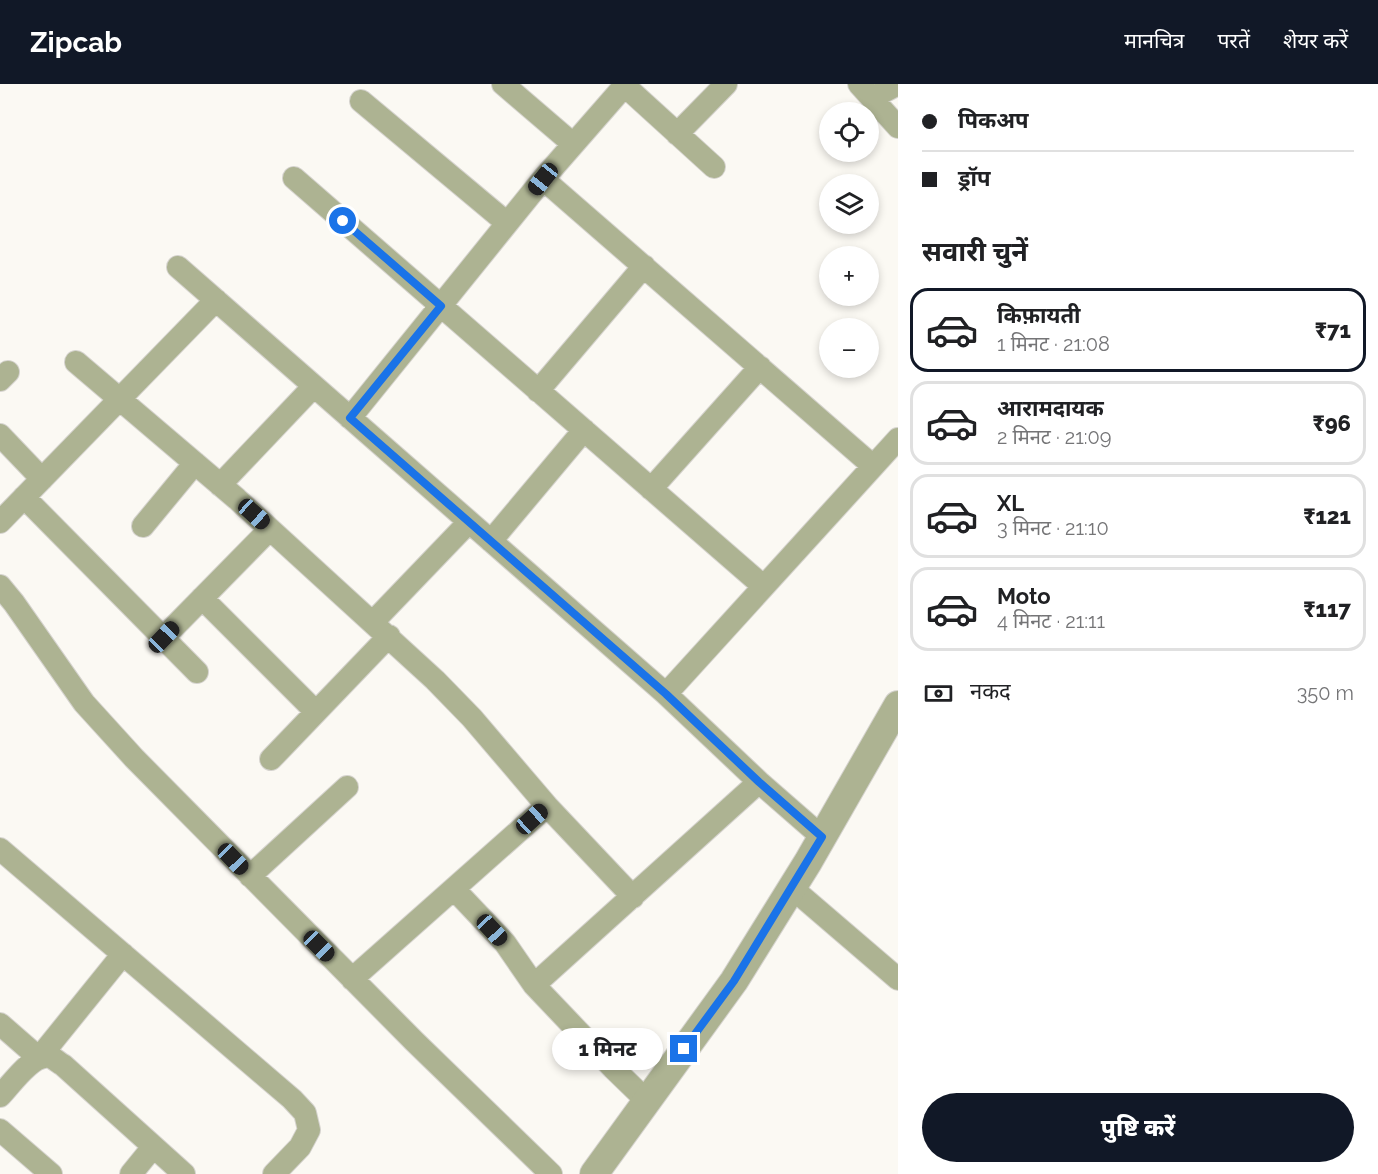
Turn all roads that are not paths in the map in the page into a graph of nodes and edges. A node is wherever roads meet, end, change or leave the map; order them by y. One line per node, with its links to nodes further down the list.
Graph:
1 (503, 84): 9 (street)
2 (726, 84): 8 (street)
3 (898, 84): 5 (street)
4 (626, 85): 8 (street); 9 (street)
5 (865, 91): 7 (street)
6 (361, 101): 13 (street)
7 (898, 127)
8 (677, 134): 10 (street)
9 (573, 144): 12 (street)
10 (714, 167)
11 (294, 178): 17 (street)
12 (543, 179): 13 (street); 14 (street)
13 (507, 223): 17 (street)
14 (644, 266): 19 (street); 21 (street)
15 (178, 267): 16 (street)
16 (216, 300): 20 (street); 22 (street)
17 (441, 306): 21 (street); 23 (street)
18 (76, 362): 22 (street)
19 (760, 367): 28 (street); 31 (street)
20 (314, 386): 23 (street); 30 (street)
21 (538, 391): 24 (street)
22 (120, 399): 27 (street); 29 (street)
23 (350, 418): 34 (street)
24 (584, 430): 31 (street); 37 (street)
25 (0, 435): 29 (street)
26 (898, 439): 28 (street)
27 (195, 463): 30 (street); 35 (street)
28 (873, 466): 39 (street)
29 (42, 479): 32 (street)
30 (220, 484): 36 (street)
31 (651, 489): 39 (street)
32 (24, 496): 33 (street); 42 (street)
33 (0, 522)
34 (469, 522): 37 (street); 41 (street)
35 (143, 526)
36 (270, 529): 40 (street); 41 (street)
37 (491, 541): 44 (street)
38 (0, 586): 53 (street)
39 (763, 586): 44 (street)
40 (202, 598): 42 (street); 46 (street)
41 (381, 629): 46 (street); 50 (street)
42 (164, 637): 43 (street)
43 (197, 672)
44 (666, 694): 48 (street)
45 (898, 705): 51 (street)
46 (316, 711): 47 (street)
47 (271, 759)
48 (759, 782): 51 (street); 56 (street)
49 (347, 787): 53 (street)
50 (547, 806): 55 (street); 56 (street)
51 (822, 837): 54 (street)
52 (0, 849): 57 (street)
53 (250, 876): 58 (street)
54 (792, 888): 59 (street); 64 (street)
55 (454, 889): 58 (street); 60 (street)
56 (633, 897): 60 (street)
57 (123, 954): 62 (street); 70 (street)
58 (352, 979): 71 (street)
59 (898, 979)
60 (534, 985): 64 (street)
61 (0, 1024): 62 (street)
62 (39, 1058): 63 (street); 66 (street)
63 (0, 1096)
64 (646, 1100): 72 (street)
65 (0, 1130): 67 (street)
66 (153, 1147): 68 (street); 69 (street)
67 (51, 1174)
68 (131, 1174)
69 (184, 1174)
70 (274, 1174)
71 (551, 1174)
72 (594, 1174)

